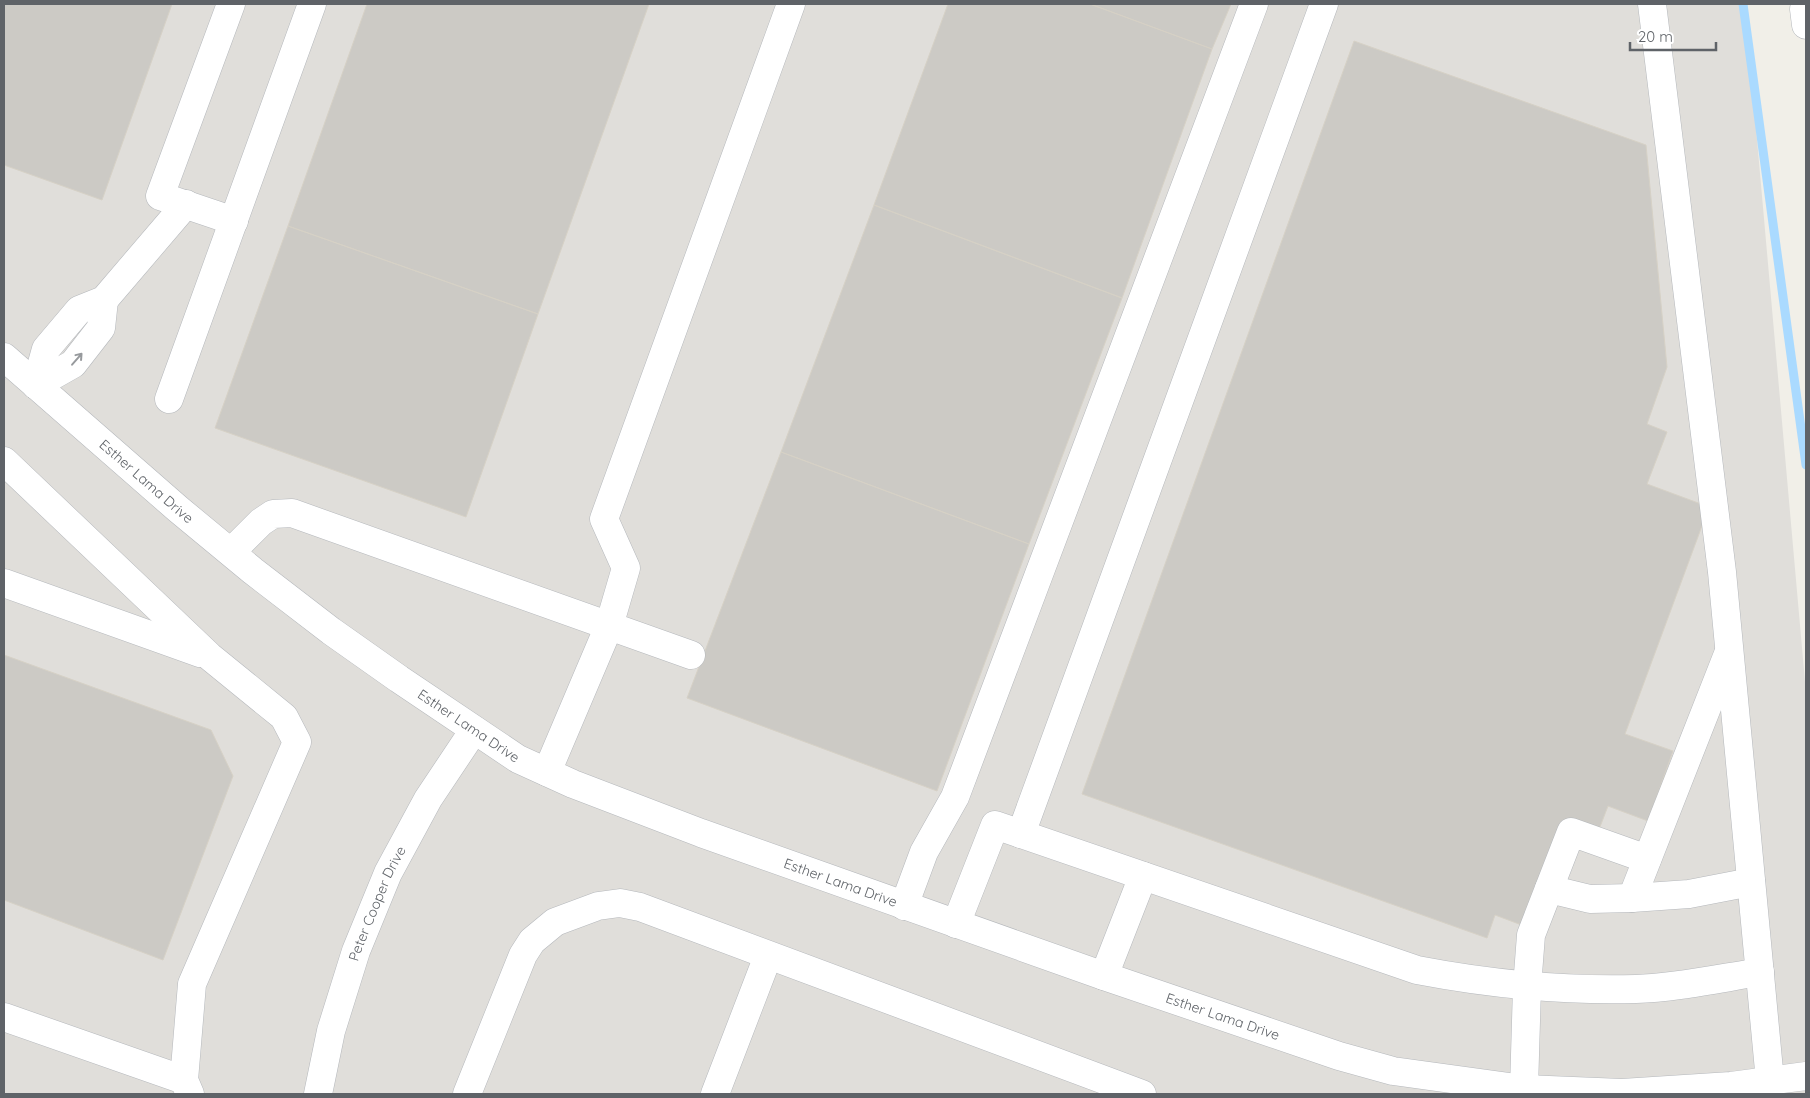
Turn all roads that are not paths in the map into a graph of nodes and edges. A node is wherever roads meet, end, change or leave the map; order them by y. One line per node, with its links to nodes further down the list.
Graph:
1 (231, 4): 9 (street)
2 (312, 4): 10 (street)
3 (791, 4): 17 (street)
4 (1254, 4): 29 (street)
5 (1324, 4): 23 (street)
6 (1652, 4): 18 (street)
7 (1806, 5): 8 (street)
8 (1806, 26)
9 (186, 204): 10 (street); 12 (street)
10 (234, 221): 13 (street)
11 (4, 357): 12 (street, Esther Lama Drive)
12 (36, 385): 15 (street, Esther Lama Drive)
13 (169, 399)
14 (4, 461): 20 (street)
15 (231, 552): 17 (street); 21 (street, Esther Lama Drive)
16 (4, 583): 20 (street)
17 (609, 626): 19 (street); 22 (street)
18 (1730, 650): 24 (street); 26 (street)
19 (691, 655)
20 (209, 656): 38 (street)
21 (474, 730): 22 (street, Esther Lama Drive); 41 (street, Peter Cooper Drive)
22 (547, 772): 29 (street, Esther Lama Drive)
23 (1021, 834): 25 (street); 30 (street)
24 (1647, 859): 27 (street); 28 (street)
25 (1143, 876): 33 (street); 34 (street)
26 (1751, 882): 28 (street); 32 (street)
27 (1550, 889): 28 (street); 34 (street)
28 (1632, 898)
29 (904, 906): 30 (street, Esther Lama Drive)
30 (956, 924): 33 (street, Esther Lama Drive)
31 (768, 956): 39 (street); 42 (street); 43 (street)
32 (1760, 972): 34 (street); 37 (street)
33 (1104, 976): 40 (street, Esther Lama Drive)
34 (1527, 987): 40 (street)
35 (4, 1016): 38 (street)
36 (1806, 1076): 37 (street, Esther Lama Drive)
37 (1770, 1081): 40 (street, Esther Lama Drive)
38 (187, 1087)
39 (1100, 1087): 44 (street)
40 (1524, 1089)
41 (324, 1093)
42 (467, 1094)
43 (715, 1094)
44 (1142, 1094)

